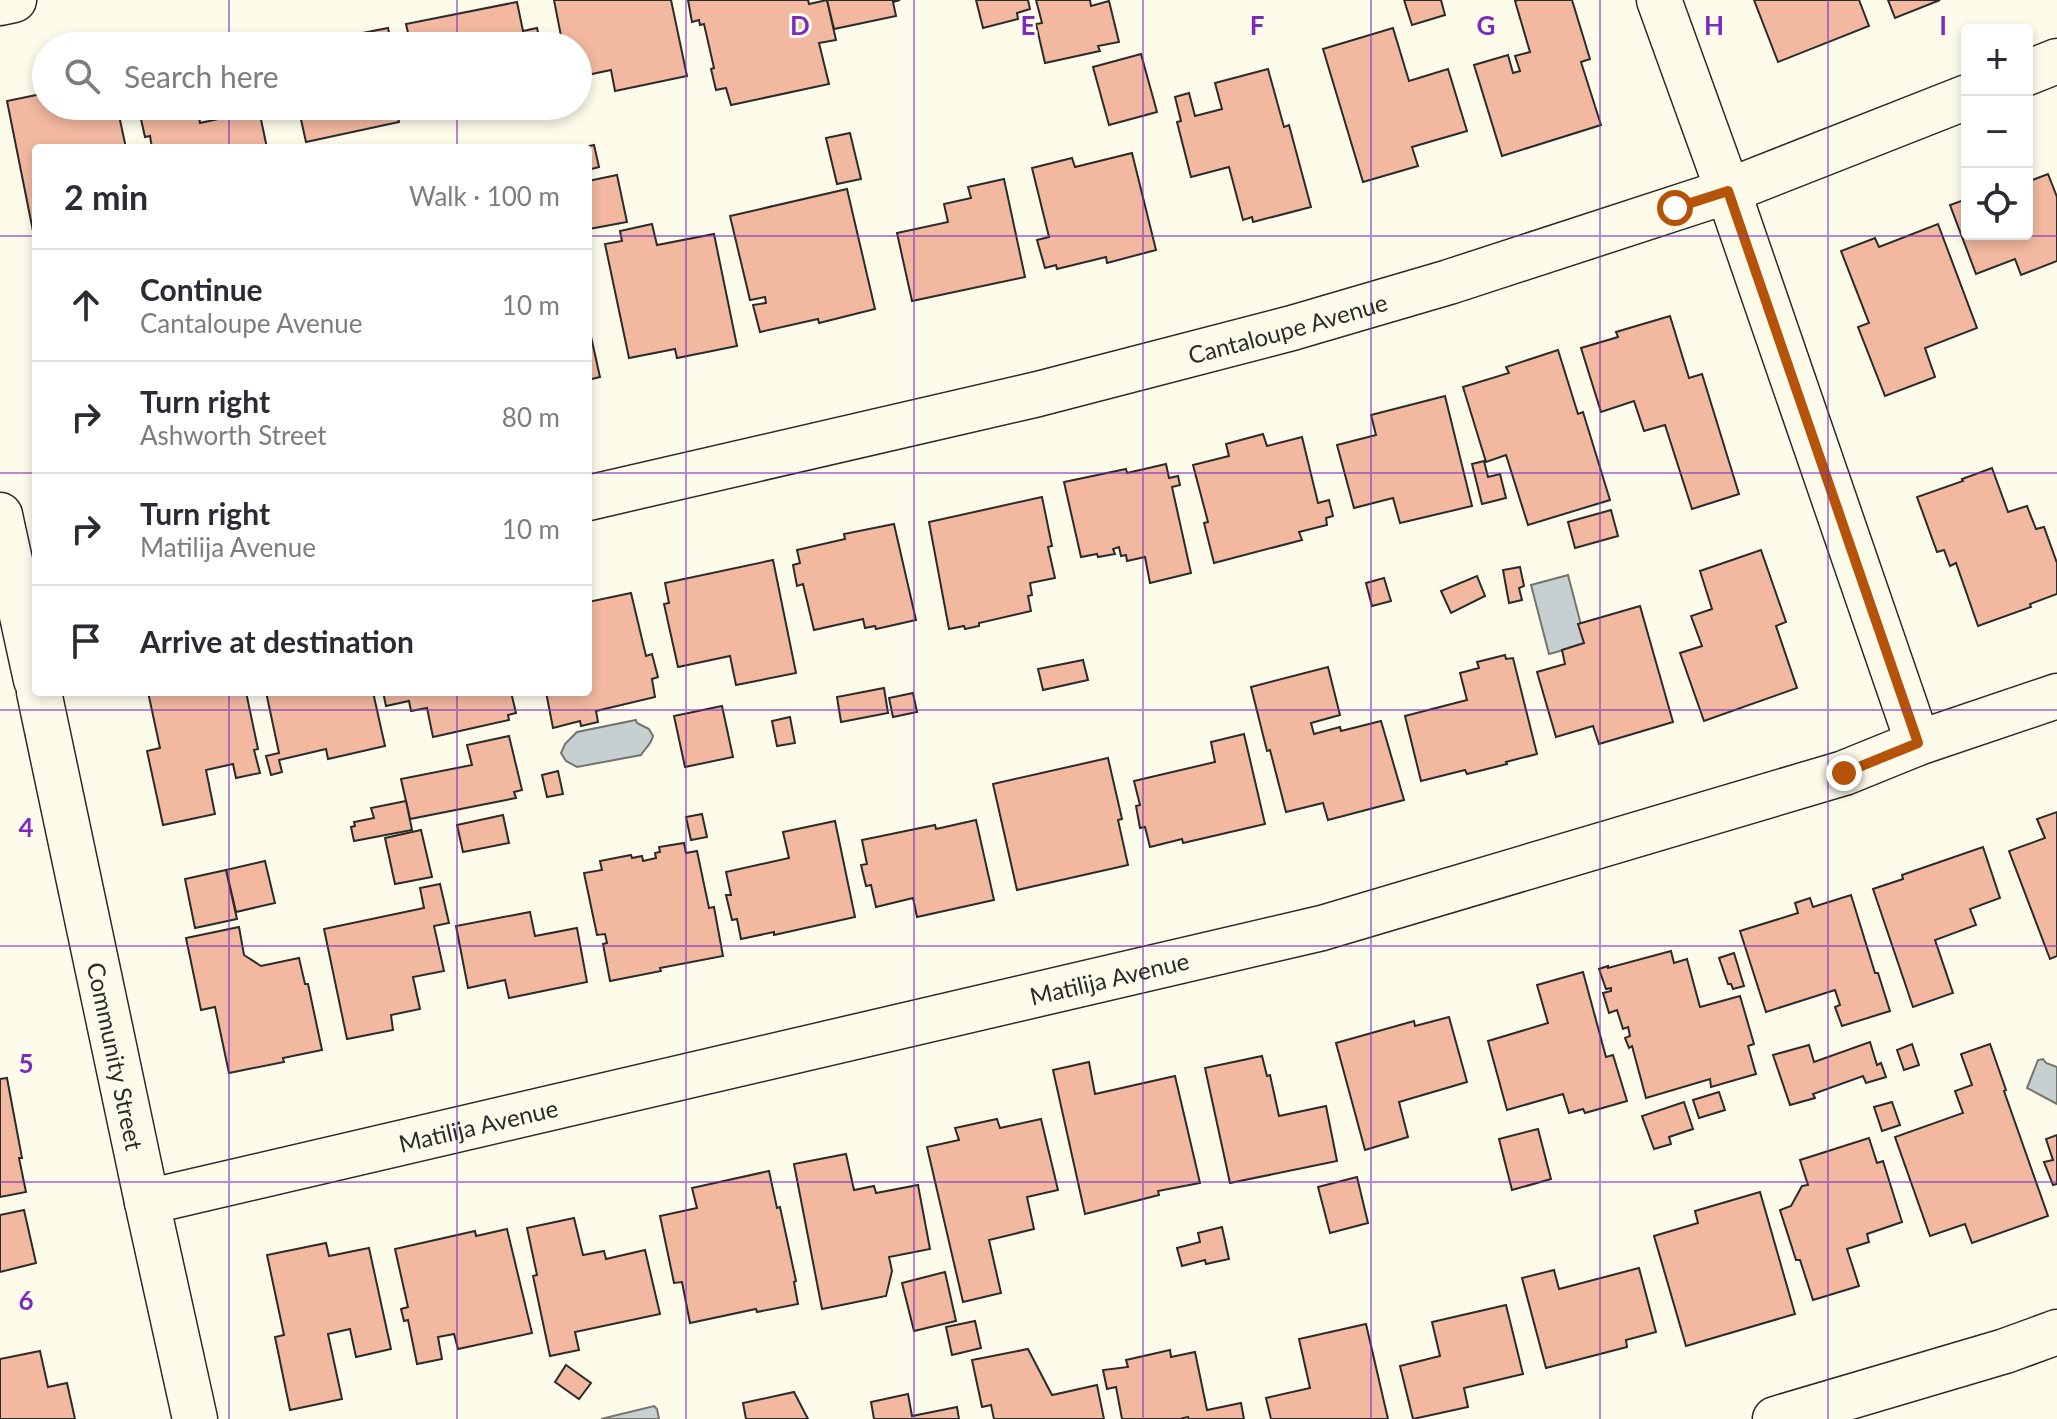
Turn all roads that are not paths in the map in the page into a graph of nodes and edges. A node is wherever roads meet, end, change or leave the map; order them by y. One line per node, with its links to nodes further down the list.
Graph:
1 (14, 0): 3 (street)
2 (1659, 0): 7 (street)
3 (0, 3)
4 (2057, 61): 5 (street)
5 (2033, 71)
6 (1961, 99): 7 (street, Cantaloupe Avenue)
7 (1728, 191): 8 (street, Cantaloupe Avenue); 13 (street)
8 (592, 497)
9 (0, 515): 10 (street)
10 (30, 627)
11 (40, 696): 14 (street, Community Street)
12 (2057, 696): 13 (street, Matilija Avenue)
13 (1918, 743): 14 (street, Matilija Avenue)
14 (147, 1202): 16 (street, Community Street)
15 (2057, 1332): 17 (street)
16 (195, 1419)
17 (1775, 1419)

